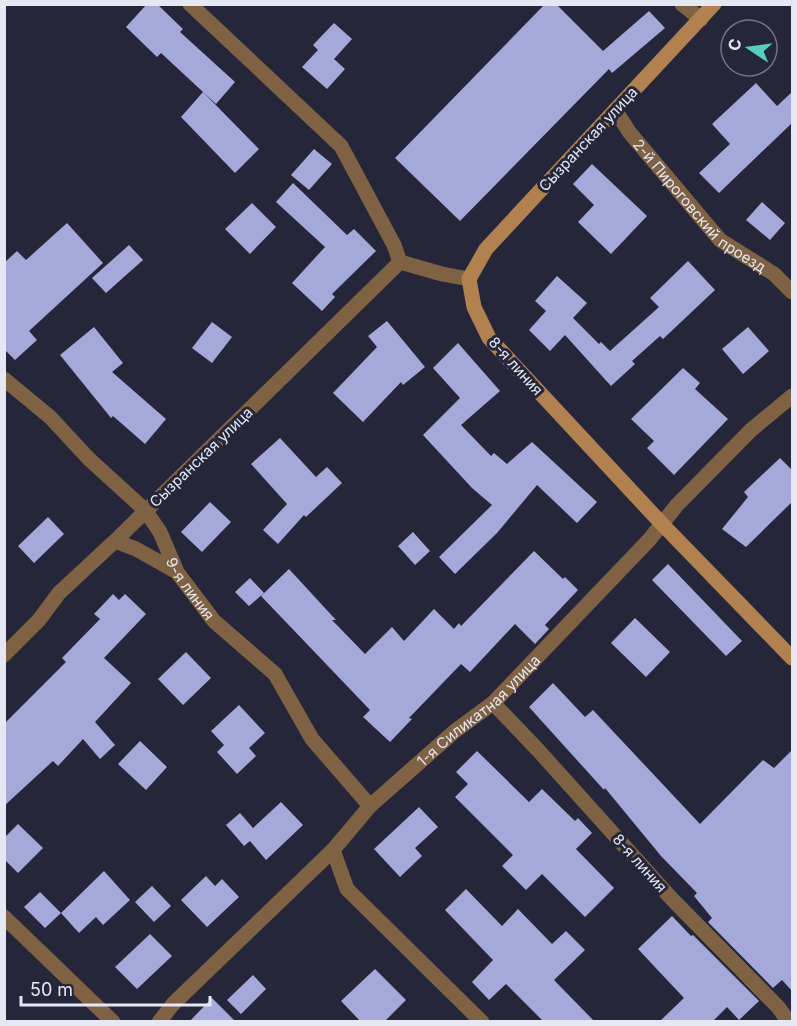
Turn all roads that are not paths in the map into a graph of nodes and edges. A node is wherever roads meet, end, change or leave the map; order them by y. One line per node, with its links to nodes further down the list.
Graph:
1 (190, 4): 6 (street)
2 (682, 4): 4 (street)
3 (714, 4): 4 (street, Сызранская улица)
4 (701, 19): 5 (street, Сызранская улица)
5 (615, 110): 7 (street, Сызранская улица); 8 (street, 2-й Пироговский проезд)
6 (400, 262): 7 (street); 11 (street, Сызранская улица)
7 (469, 279): 12 (street, 8-я линия)
8 (792, 292)
9 (4, 379): 11 (street, 9-я линия)
10 (792, 396): 12 (street, 1-я Силикатная улица)
11 (145, 510): 13 (street, Сызранская улица); 14 (street, 9-я линия)
12 (662, 524): 16 (street, 8-я линия); 17 (street, 1-я Силикатная улица)
13 (115, 541): 14 (street); 15 (street, Сызранская улица)
14 (177, 572): 18 (street, 9-я линия)
15 (4, 655)
16 (792, 658)
17 (493, 703): 18 (street, 1-я Силикатная улица); 24 (street, 8-я линия)
18 (370, 806): 19 (street, 1-я Силикатная улица)
19 (333, 850): 22 (street, 1-я Силикатная улица); 23 (street)
20 (4, 917): 21 (street)
21 (113, 1022)
22 (159, 1022)
23 (482, 1022)
24 (789, 1022)

